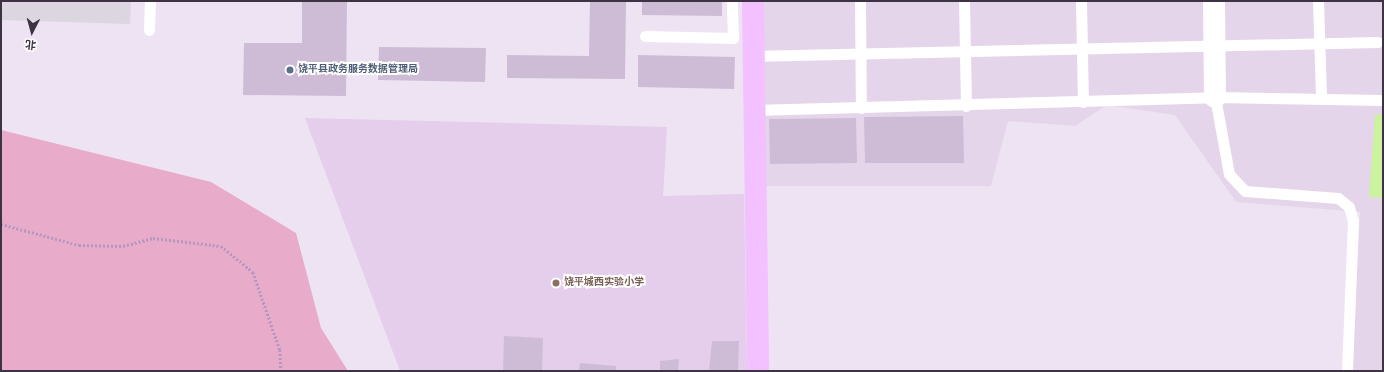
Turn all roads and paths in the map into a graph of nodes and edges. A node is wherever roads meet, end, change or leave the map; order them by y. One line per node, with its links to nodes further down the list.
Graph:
1 (150, 1): 9 (lane)
2 (732, 1): 10 (lane)
3 (753, 1): 17 (main road)
4 (860, 1): 16 (lane)
5 (964, 1): 15 (lane)
6 (1081, 1): 14 (lane)
7 (1214, 1): 13 (street)
8 (1318, 1): 12 (lane)
9 (150, 30)
10 (645, 36)
11 (1378, 42): 12 (lane)
12 (1319, 43): 13 (lane); 19 (lane)
13 (1214, 45): 14 (lane); 18 (street)
14 (1082, 48): 15 (lane); 21 (lane)
15 (965, 51): 16 (lane); 22 (lane)
16 (861, 53): 17 (lane); 23 (lane)
17 (754, 56): 24 (main road)
18 (1216, 97): 19 (lane); 21 (lane); 28 (lane)
19 (1321, 99): 20 (lane)
20 (1383, 100)
21 (1083, 102): 22 (lane)
22 (966, 106): 23 (lane)
23 (862, 108): 24 (lane)
24 (754, 110): 27 (main road)
25 (1, 224): 26 (path)
26 (281, 371)
27 (758, 371)
28 (1347, 371)

